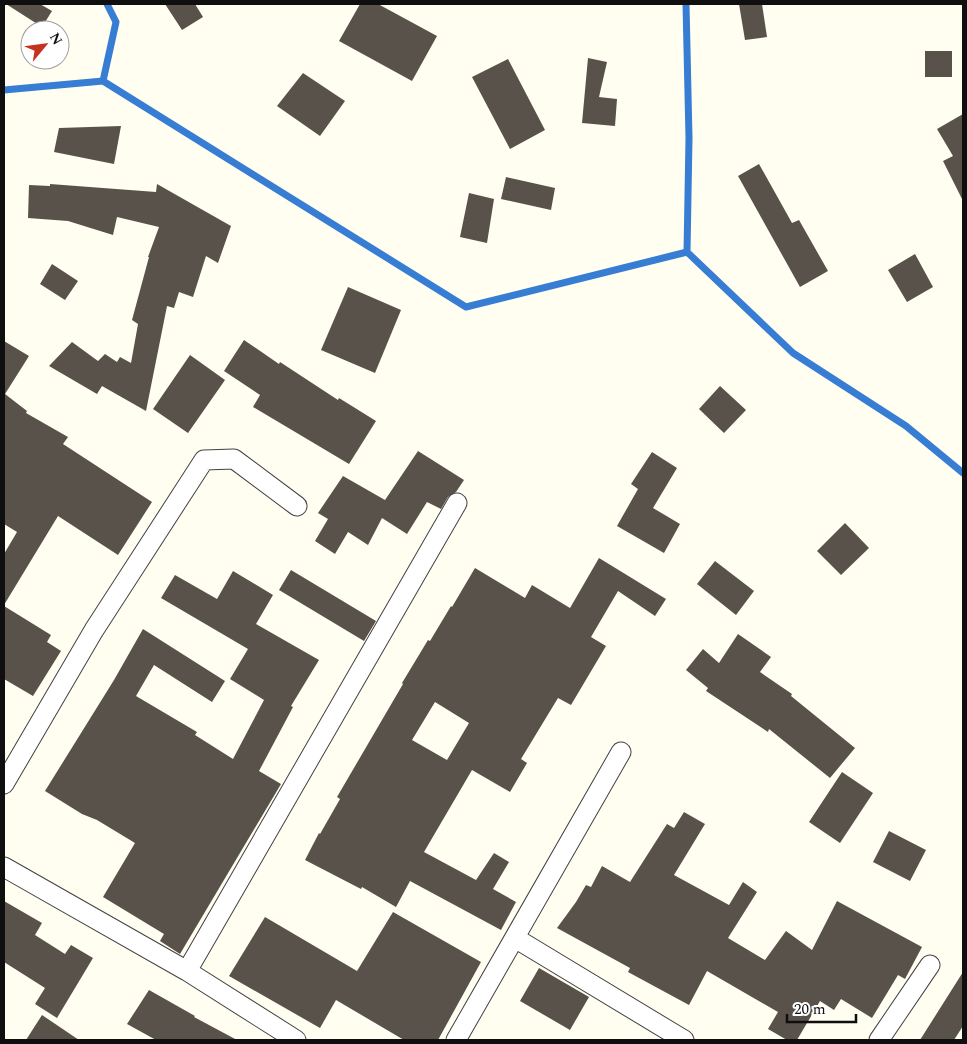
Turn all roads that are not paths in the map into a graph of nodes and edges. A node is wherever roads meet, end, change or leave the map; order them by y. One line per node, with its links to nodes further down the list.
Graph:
1 (457, 503): 8 (street)
2 (297, 506): 4 (street)
3 (621, 752): 6 (street)
4 (4, 784)
5 (4, 867): 8 (street)
6 (516, 938): 10 (street); 11 (street)
7 (930, 965): 12 (street)
8 (187, 970): 9 (street)
9 (296, 1040)
10 (456, 1040)
11 (684, 1040)
12 (879, 1040)

